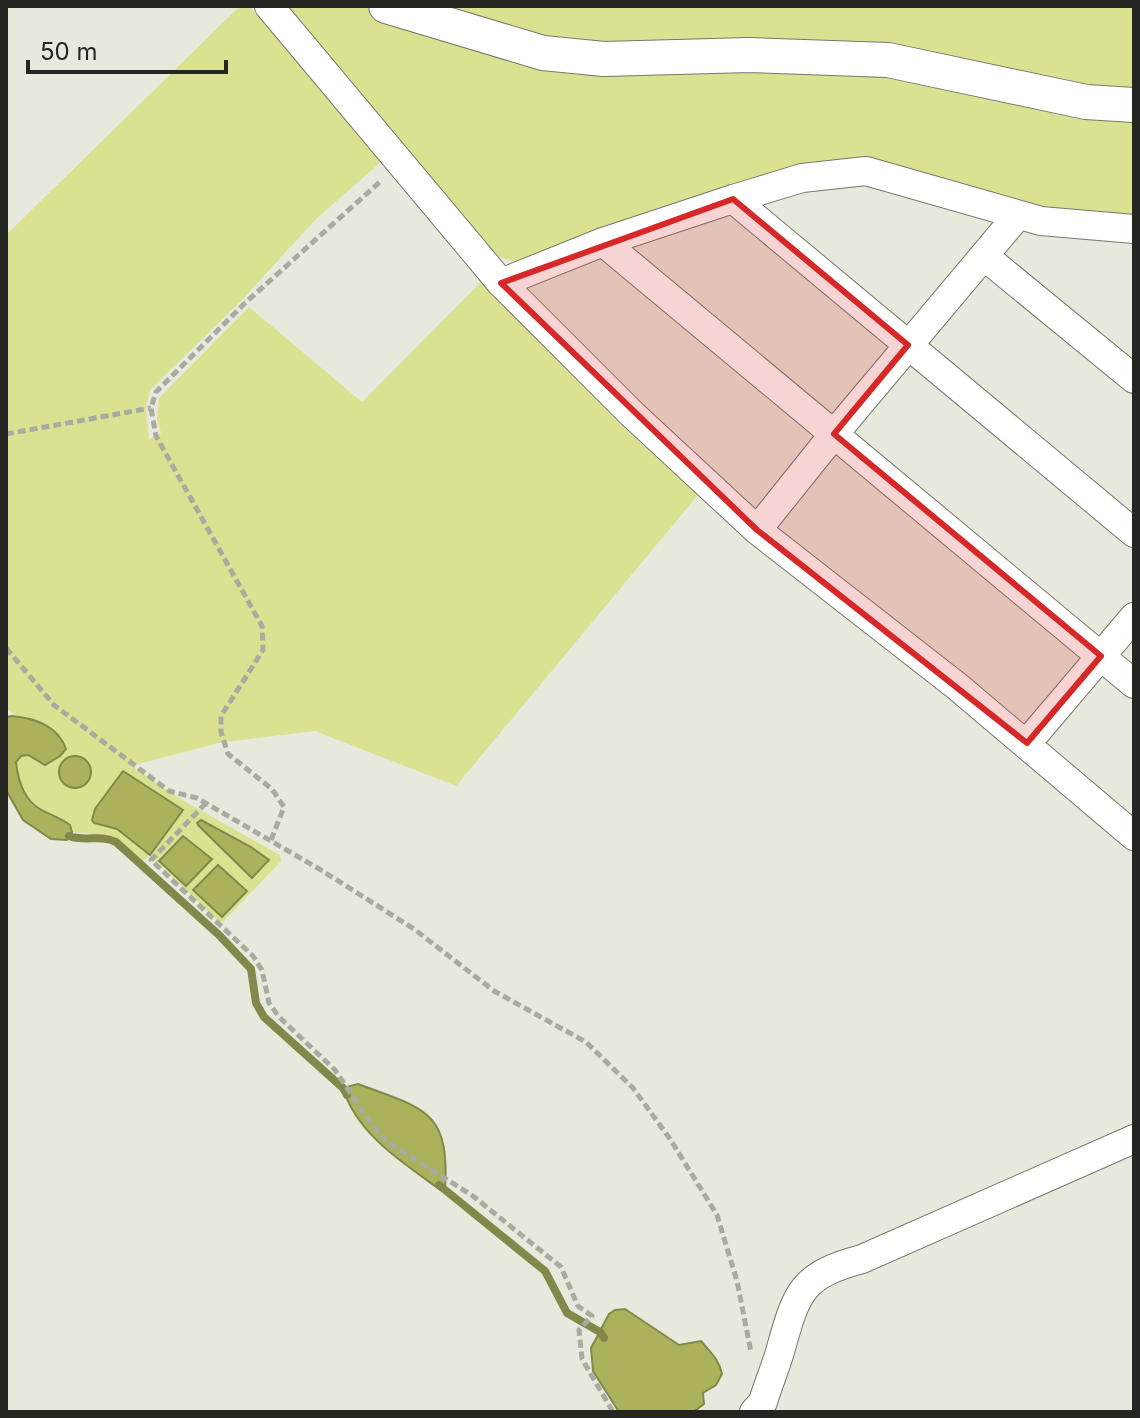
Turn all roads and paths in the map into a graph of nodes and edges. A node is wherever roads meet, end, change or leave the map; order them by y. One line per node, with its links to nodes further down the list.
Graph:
1 (269, 6): 4 (street)
2 (386, 6): 3 (street)
3 (1134, 105)
4 (401, 163): 10 (street); 13 (path)
5 (733, 199): 6 (street); 8 (street); 11 (street)
6 (1018, 215): 7 (street); 9 (street)
7 (1134, 229)
8 (603, 242): 10 (street); 15 (street)
9 (984, 256): 11 (street); 12 (street)
10 (501, 283): 16 (street)
11 (908, 345): 15 (street); 17 (street)
12 (1134, 379)
13 (151, 408): 14 (path); 25 (path)
14 (6, 434)
15 (834, 434): 16 (street); 20 (street)
16 (757, 530): 22 (street)
17 (1134, 533)
18 (1134, 617): 20 (street)
19 (6, 648): 23 (path)
20 (1101, 656): 21 (street); 22 (street)
21 (1134, 684)
22 (1027, 743): 24 (street)
23 (206, 803): 25 (path); 28 (path)
24 (1134, 836)
25 (271, 840): 27 (path)
26 (1134, 1139): 27 (street)
27 (769, 1378): 29 (street)
28 (613, 1412)
29 (754, 1412)

